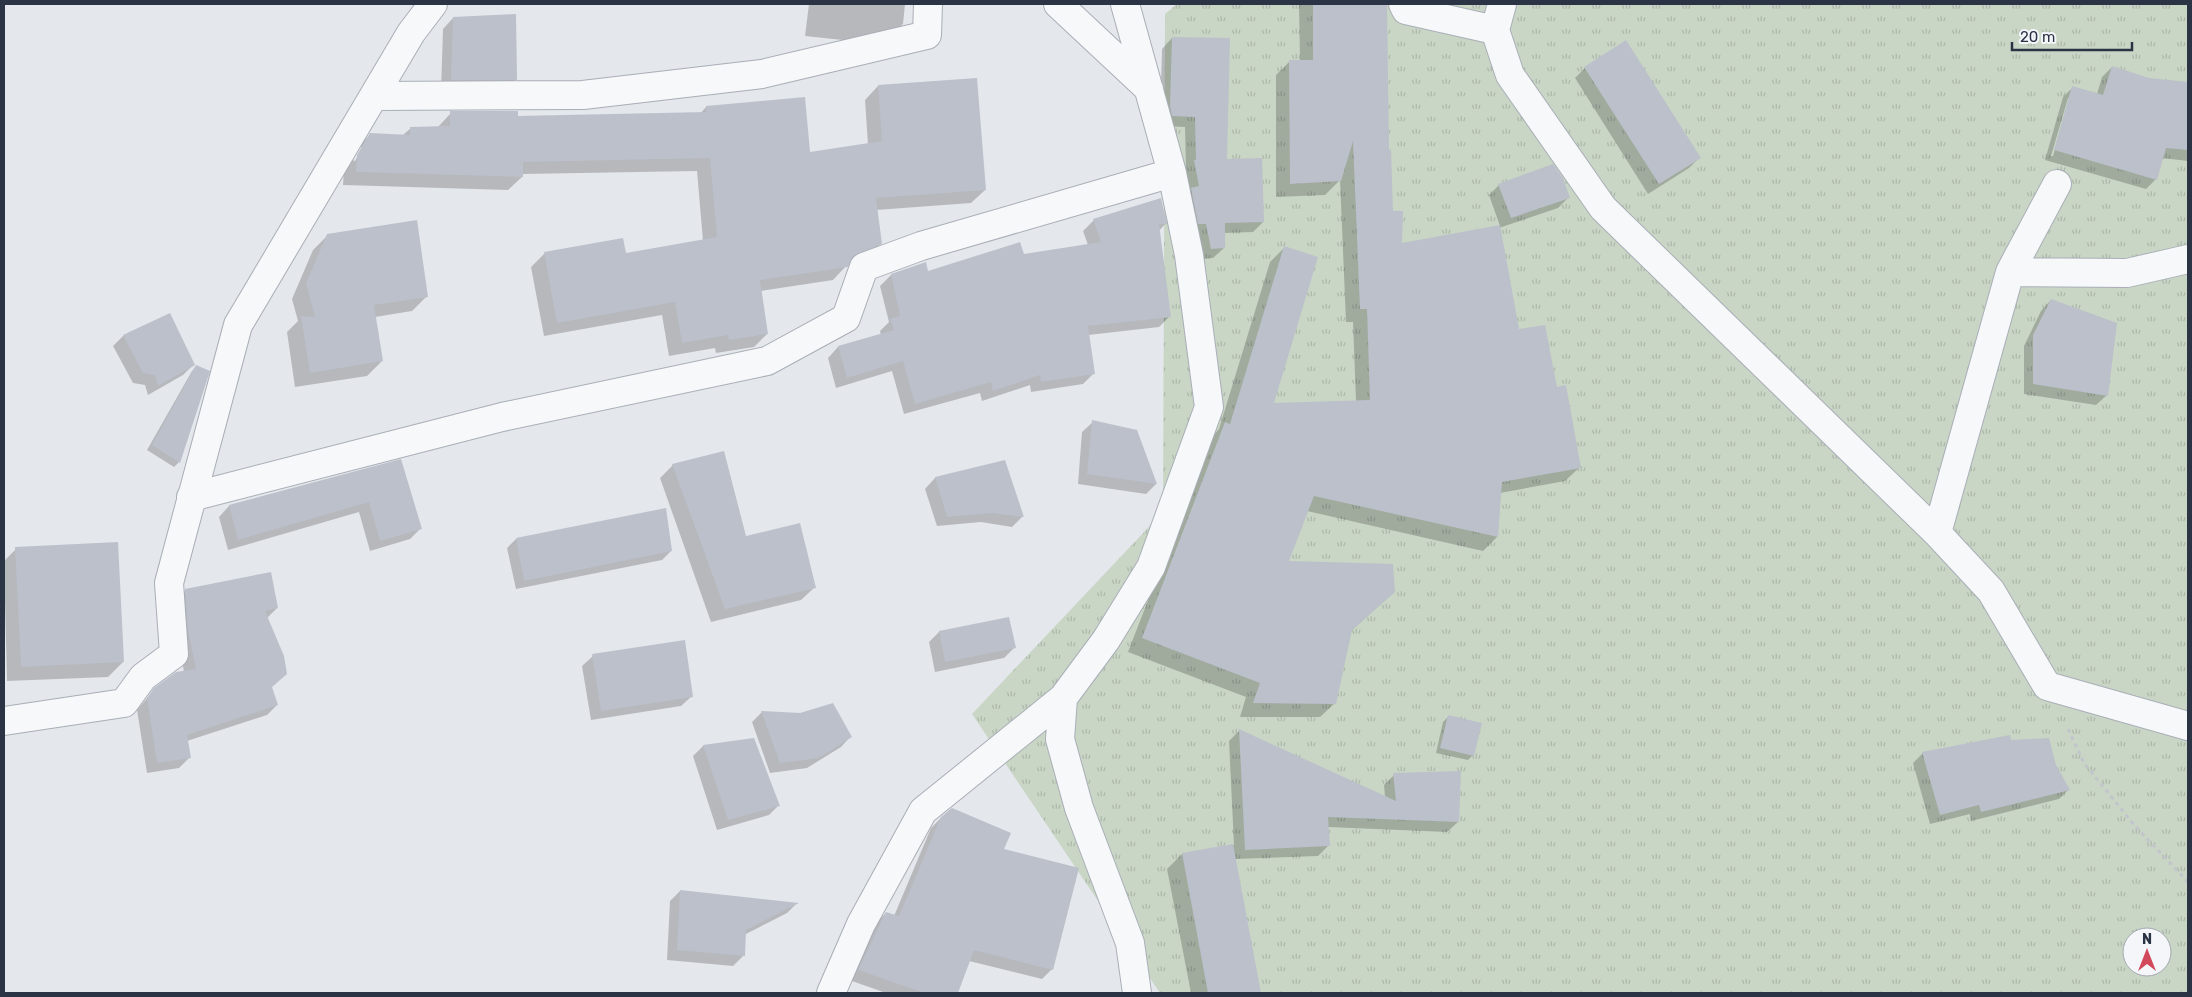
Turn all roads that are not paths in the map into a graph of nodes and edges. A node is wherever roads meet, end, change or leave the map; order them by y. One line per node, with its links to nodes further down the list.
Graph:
1 (433, 4): 9 (street)
2 (928, 4): 9 (street)
3 (1058, 4): 8 (street)
4 (1125, 4): 8 (street)
5 (1403, 4): 7 (street)
6 (1502, 4): 7 (street)
7 (1495, 30): 15 (street)
8 (1149, 89): 10 (street)
9 (374, 96): 14 (street)
10 (1172, 173): 14 (street); 16 (street)
11 (2057, 184): 13 (street)
12 (2188, 259): 13 (street)
13 (2010, 272): 15 (street)
14 (191, 497): 17 (street)
15 (1937, 533): 18 (street)
16 (1063, 698): 19 (street); 20 (street)
17 (4, 721)
18 (2188, 726)
19 (831, 993)
20 (1138, 993)

